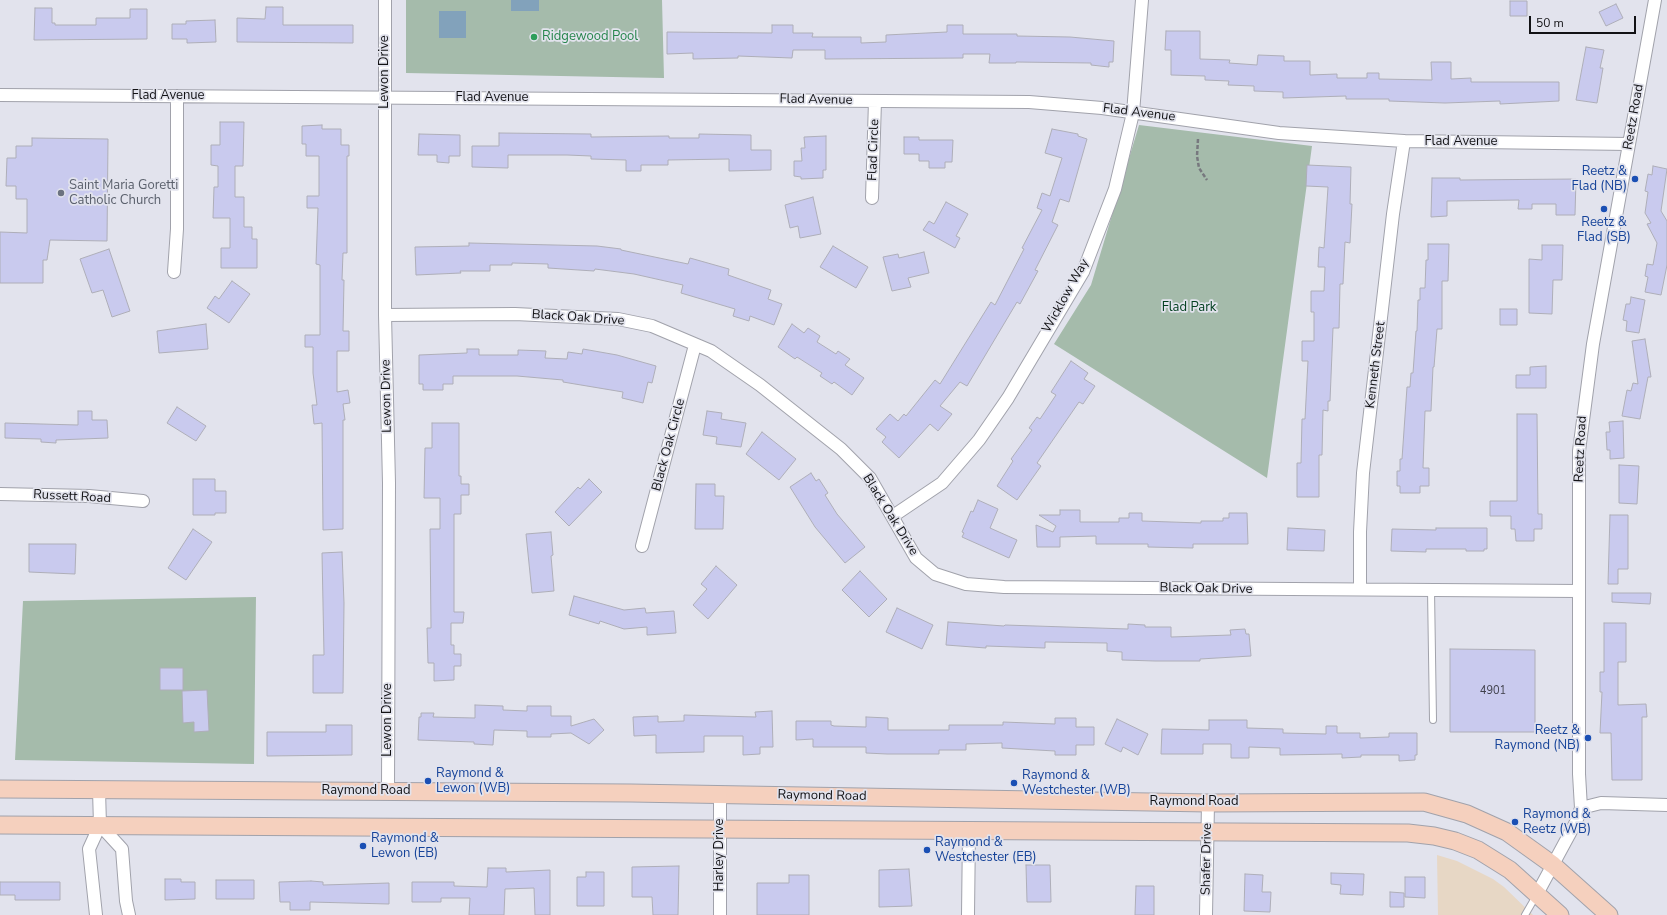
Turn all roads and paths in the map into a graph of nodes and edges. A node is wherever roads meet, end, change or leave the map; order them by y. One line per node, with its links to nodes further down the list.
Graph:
1 (385, 0): 6 (street, Lewon Drive)
2 (1142, 0): 8 (street, Wicklow Way)
3 (1655, 0): 11 (street, Reetz Road)
4 (0, 95): 5 (street, Flad Avenue)
5 (177, 96): 6 (street, Flad Avenue); 14 (street)
6 (386, 98): 7 (street, Flad Avenue); 15 (street, Lewon Drive)
7 (875, 101): 8 (street, Flad Avenue); 13 (street, Flad Circle)
8 (1133, 112): 10 (street, Flad Avenue); 19 (street, Wicklow Way)
9 (1198, 140): 12 (path)
10 (1404, 141): 11 (street, Flad Avenue); 21 (street, Kenneth Street)
11 (1629, 144): 23 (street, Reetz Road)
12 (1207, 180)
13 (872, 198)
14 (174, 272)
15 (385, 315): 16 (street, Black Oak Drive); 27 (street, Lewon Drive)
16 (695, 345): 19 (street, Black Oak Drive); 20 (street, Black Oak Circle)
17 (0, 494): 18 (street, Russett Road)
18 (143, 501)
19 (893, 516): 21 (street, Black Oak Drive)
20 (642, 546)
21 (1360, 589): 22 (street, Black Oak Drive)
22 (1431, 590): 23 (street, Black Oak Drive); 24 (lane)
23 (1579, 592): 31 (street, Reetz Road)
24 (1432, 720)
25 (0, 789): 26 (main road, Raymond Road)
26 (99, 790): 27 (main road, Raymond Road); 33 (street)
27 (388, 791): 28 (main road, Raymond Road)
28 (720, 795): 29 (main road, Raymond Road); 34 (street, Harley Drive)
29 (1208, 802): 36 (street, Shafer Drive); 37 (main road, Raymond Road)
30 (1667, 805): 31 (street)
31 (1581, 808): 37 (street, Reetz Road)
32 (0, 825): 33 (main road)
33 (100, 825): 34 (main road); 39 (street); 40 (street)
34 (721, 828): 35 (main road); 41 (street, Harley Drive)
35 (969, 830): 36 (main road); 42 (street)
36 (1207, 833): 38 (main road); 43 (street, Shafer Drive)
37 (1553, 865): 38 (street, Reetz Road); 46 (main road, Raymond Road)
38 (1538, 894): 44 (lane); 45 (main road)
39 (96, 915)
40 (129, 915)
41 (720, 915)
42 (968, 915)
43 (1206, 915)
44 (1525, 915)
45 (1560, 915)
46 (1609, 915)

